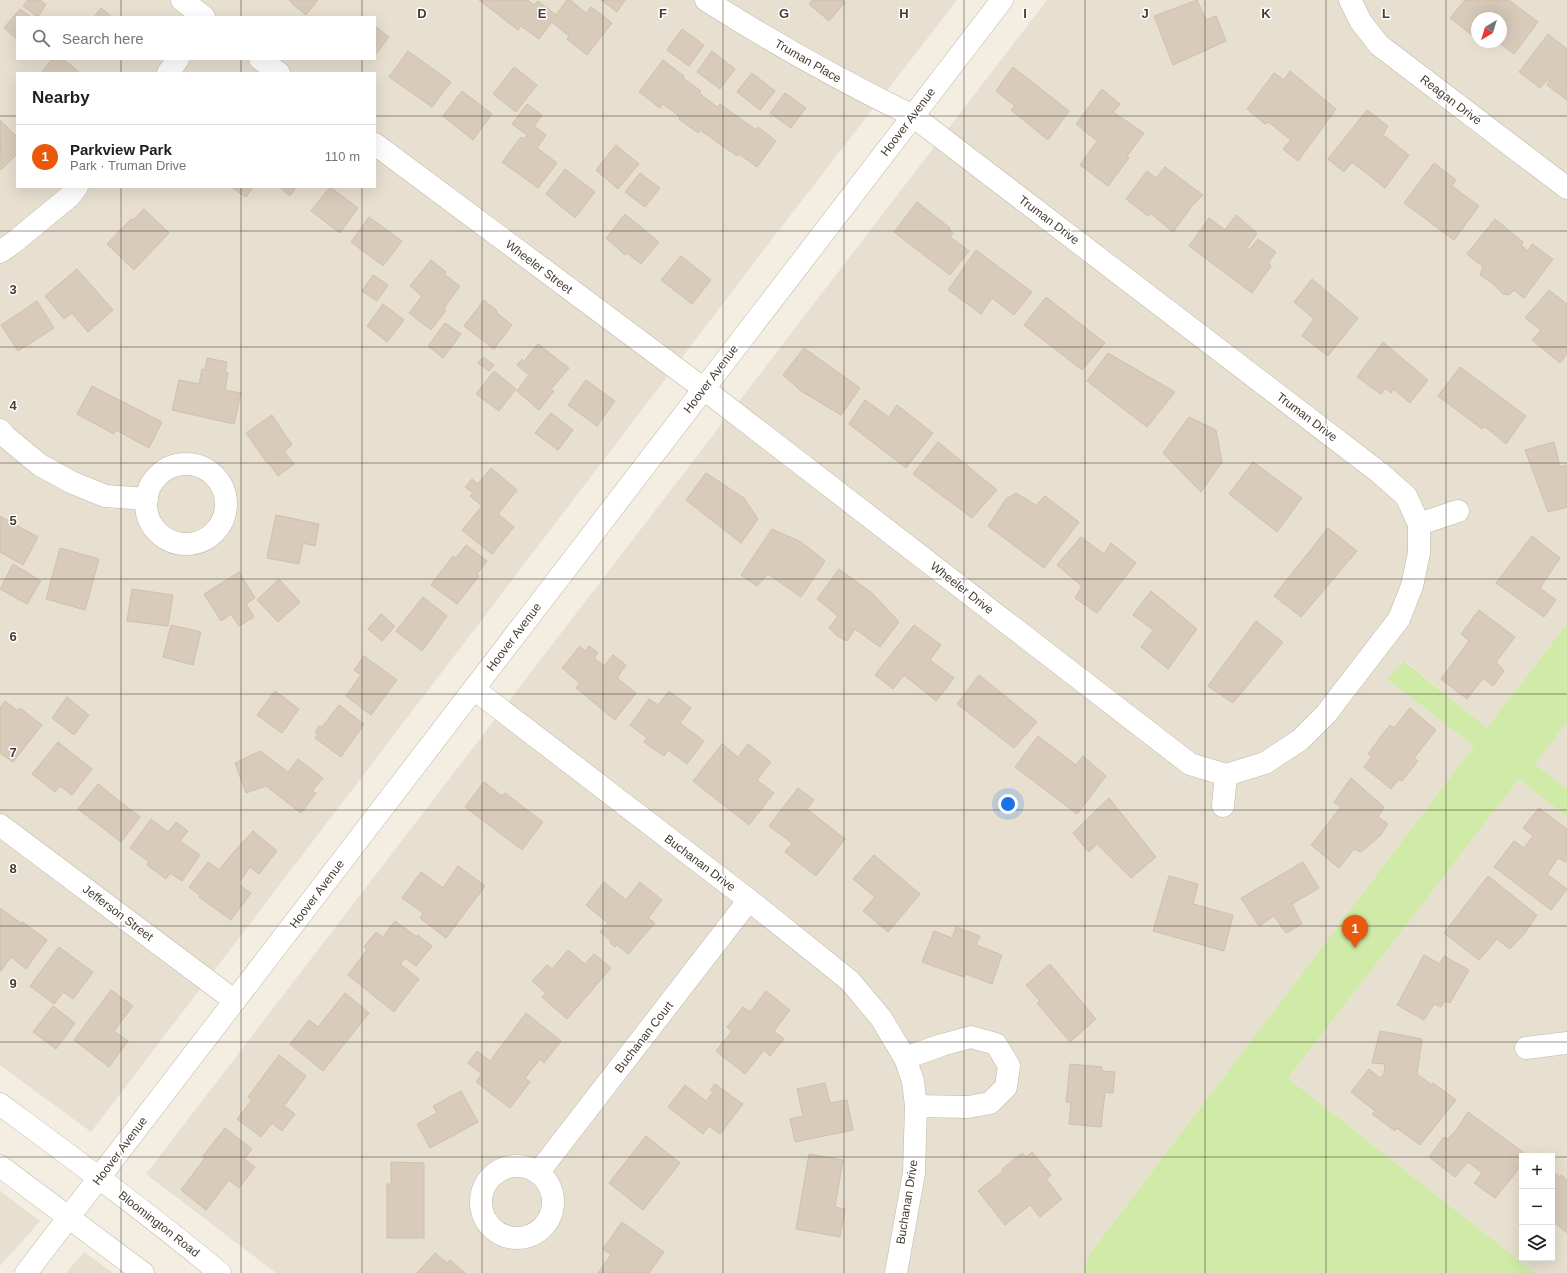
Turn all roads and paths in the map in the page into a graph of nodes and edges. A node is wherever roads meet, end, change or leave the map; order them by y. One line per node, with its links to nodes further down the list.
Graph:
1 (182, 0): 5 (street)
2 (706, 0): 10 (street, Truman Place)
3 (1002, 0): 10 (street, Hoover Avenue)
4 (1350, 0): 13 (street, Reagan Drive)
5 (203, 16)
6 (177, 60): 8 (street)
7 (261, 60): 9 (street)
8 (169, 72)
9 (278, 72)
10 (913, 116): 15 (street, Hoover Avenue); 19 (street, Truman Drive)
11 (376, 145): 15 (street, Wheeler Street)
12 (76, 188): 14 (street)
13 (1567, 188)
14 (0, 252)
15 (704, 389): 20 (street, Hoover Avenue); 21 (street, Wheeler Drive)
16 (0, 430): 17 (street)
17 (147, 499)
18 (1458, 511): 19 (street)
19 (1419, 524): 21 (street, Truman Drive)
20 (474, 689): 24 (street, Buchanan Drive); 25 (street, Hoover Avenue)
21 (1226, 775): 22 (street)
22 (1223, 806)
23 (0, 824): 25 (street, Jefferson Street)
24 (749, 900): 28 (street, Buchanan Drive); 32 (street, Buchanan Court)
25 (235, 1001): 33 (street, Hoover Avenue)
26 (1567, 1043): 27 (street)
27 (1526, 1048)
28 (905, 1058): 30 (street, Buchanan Drive); 30 (street)
29 (0, 1104): 33 (street, Bloomington Road)
30 (916, 1106): 38 (street, Buchanan Drive)
31 (0, 1166): 34 (street)
32 (538, 1173)
33 (100, 1178): 34 (street, Hoover Avenue); 37 (street, Bloomington Road)
34 (70, 1218): 35 (street, Hoover Avenue); 36 (street)
35 (26, 1273)
36 (143, 1273)
37 (220, 1273)
38 (896, 1273)

